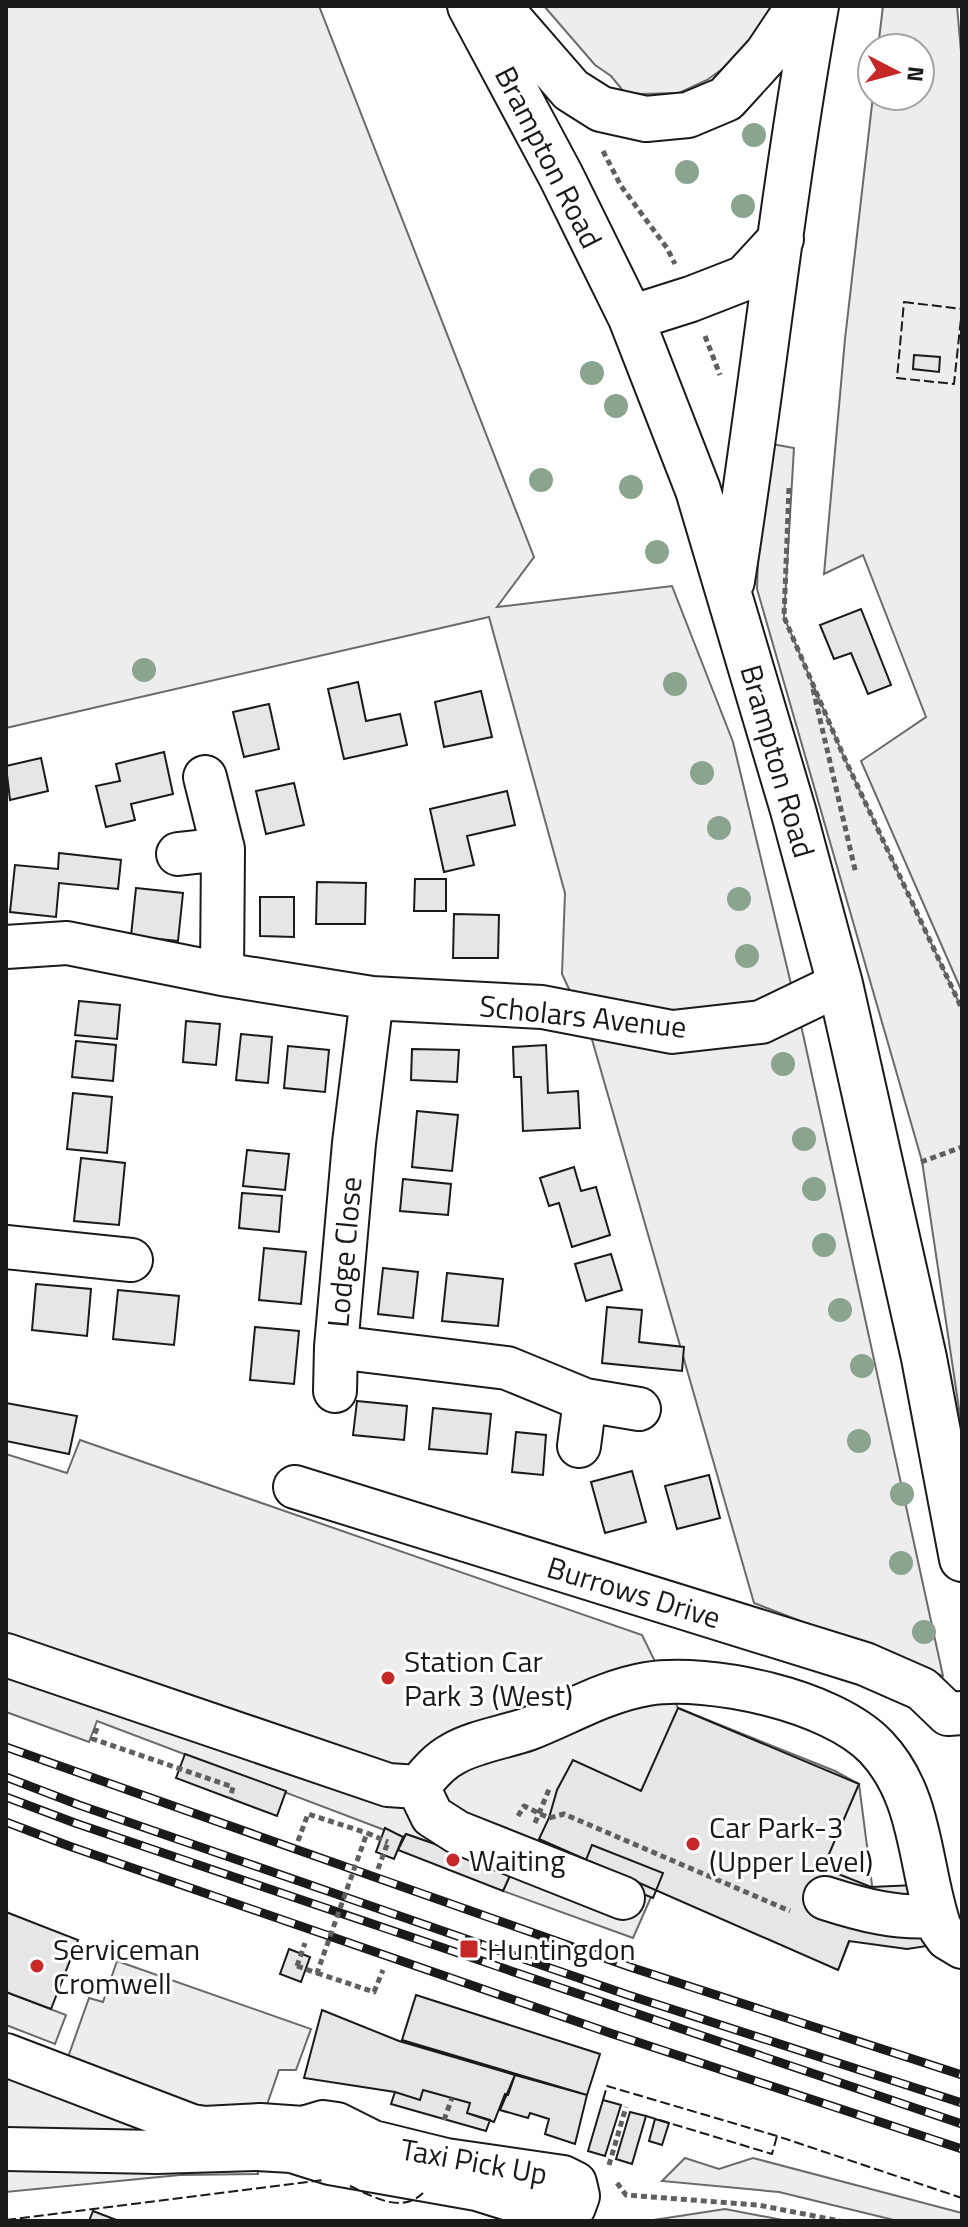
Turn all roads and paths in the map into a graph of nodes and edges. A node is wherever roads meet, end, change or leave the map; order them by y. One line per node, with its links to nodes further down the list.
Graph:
1 (470, 6): 8 (main road, Brampton Road)
2 (498, 6): 3 (main road)
3 (799, 6)
4 (816, 6): 6 (main road)
5 (601, 148): 7 (path)
6 (781, 239): 8 (main road); 12 (main road)
7 (680, 275)
8 (631, 318): 12 (main road, Brampton Road)
9 (704, 331): 10 (path)
10 (722, 389)
11 (790, 485): 20 (path)
12 (730, 592): 18 (main road, Brampton Road)
13 (205, 777): 14 (street)
14 (223, 849): 15 (street); 17 (street)
15 (178, 854)
16 (6, 947): 17 (street, Scholars Avenue)
17 (222, 974): 19 (street, Scholars Avenue)
18 (840, 984): 19 (street, Scholars Avenue); 31 (main road, Brampton Road)
19 (372, 998): 25 (street, Lodge Close)
20 (962, 1009)
21 (962, 1147): 22 (path)
22 (910, 1164)
23 (6, 1247): 24 (street)
24 (131, 1260)
25 (336, 1347): 26 (street); 27 (street, Lodge Close)
26 (335, 1391)
27 (585, 1400): 28 (street, Lodge Close); 29 (street)
28 (639, 1409)
29 (579, 1446)
30 (295, 1487): 33 (street, Burrows Drive)
31 (962, 1559)
32 (6, 1655): 37 (street)
33 (962, 1713)
34 (108, 1728): 36 (path)
35 (128, 1736): 36 (path)
36 (123, 1751): 39 (path)
37 (418, 1787): 45 (street); 47 (street)
38 (550, 1787): 40 (path)
39 (230, 1798)
40 (540, 1813)
41 (549, 1818): 46 (path)
42 (367, 1833): 43 (path); 44 (path, bridge); 51 (path, bridge)
43 (298, 1841)
44 (378, 1869)
45 (623, 1898)
46 (830, 1908): 47 (street)
47 (927, 1916): 49 (street)
48 (305, 1943): 51 (path, bridge)
49 (962, 1947)
50 (383, 1970): 51 (path)
51 (317, 1973)
52 (6, 2055): 55 (street)
53 (452, 2098): 54 (path)
54 (444, 2121)
55 (6, 2149)
56 (684, 2201): 57 (path)
57 (840, 2221)

